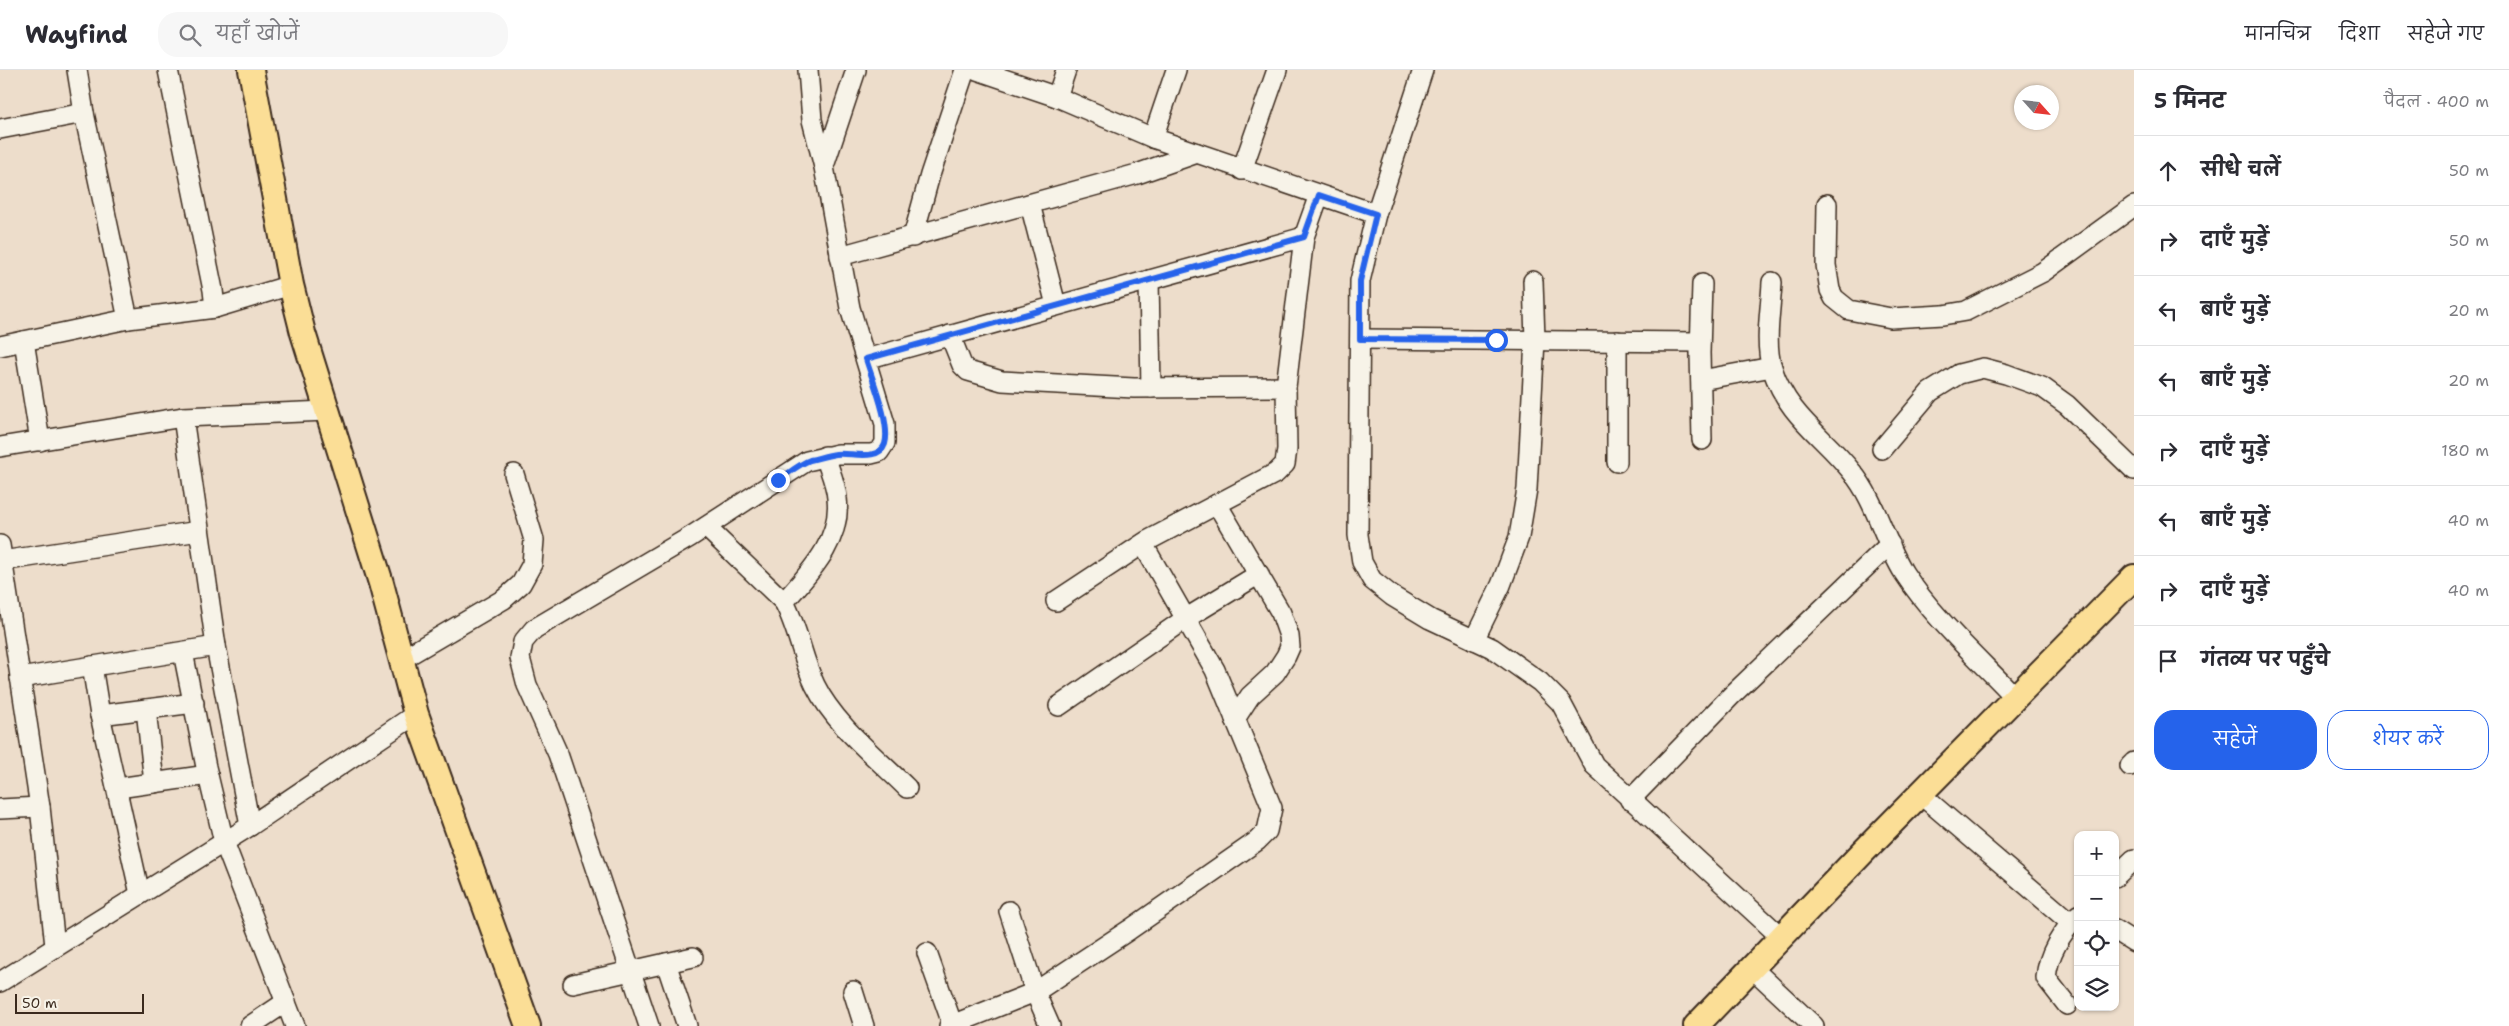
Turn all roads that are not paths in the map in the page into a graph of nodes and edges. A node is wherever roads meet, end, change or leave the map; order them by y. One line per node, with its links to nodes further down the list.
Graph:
1 (77, 70): 13 (street)
2 (168, 70): 33 (street)
3 (251, 70): 31 (main road)
4 (808, 70): 17 (street)
5 (856, 70): 17 (street)
6 (965, 70): 24 (street)
7 (977, 70): 12 (street)
8 (1066, 70): 12 (street)
9 (1176, 70): 15 (street)
10 (1277, 70): 18 (street)
11 (1423, 70): 23 (street)
12 (1057, 97): 15 (street)
13 (84, 113): 14 (street); 34 (street)
14 (0, 129)
15 (1153, 138): 16 (street)
16 (1197, 153): 18 (street); 20 (street)
17 (824, 168): 26 (street)
18 (1242, 170): 19 (street)
19 (1319, 195): 23 (street); 25 (street)
20 (1030, 204): 24 (street); 32 (street)
21 (1827, 204): 22 (street)
22 (2134, 206)
23 (1376, 214): 36 (street)
24 (913, 237): 26 (street)
25 (1304, 237): 27 (street); 45 (street)
26 (840, 256): 42 (street)
27 (1149, 280): 32 (street); 46 (street)
28 (1533, 281): 37 (street)
29 (1772, 282): 43 (street)
30 (1702, 284): 40 (street)
31 (291, 285): 33 (street); 47 (main road)
32 (1056, 305): 35 (street)
33 (214, 308): 34 (street)
34 (128, 318): 38 (street)
35 (950, 335): 42 (street); 46 (street)
36 (1360, 339): 37 (street); 68 (street)
37 (1535, 340): 39 (street); 68 (street)
38 (24, 341): 41 (street); 50 (street)
39 (1617, 341): 40 (street); 54 (street)
40 (1700, 342): 44 (street)
41 (0, 346)
42 (866, 359): 53 (street)
43 (1772, 368): 44 (street); 61 (street)
44 (1701, 380): 49 (street)
45 (1286, 387): 46 (street); 57 (street)
46 (1151, 388)
47 (328, 411): 48 (street); 71 (main road)
48 (183, 417): 50 (street); 59 (street)
49 (1702, 440)
50 (40, 441): 51 (street)
51 (0, 447)
52 (1882, 448): 55 (street)
53 (825, 456): 58 (street); 66 (street)
54 (1617, 462)
55 (2134, 470)
56 (514, 474): 71 (street)
57 (1217, 504): 60 (street); 63 (street)
58 (706, 527): 66 (street); 104 (street)
59 (199, 531): 62 (street); 69 (street)
60 (1142, 544): 65 (street); 67 (street)
61 (1890, 544): 74 (street); 86 (street)
62 (1, 553): 73 (street)
63 (1259, 574): 67 (street); 80 (street)
64 (2134, 577): 74 (main road)
65 (1056, 601)
66 (784, 602): 84 (street)
67 (1185, 618): 76 (street); 80 (street)
68 (1474, 640): 86 (street)
69 (216, 646): 70 (street); 89 (street)
70 (183, 652): 72 (street); 75 (street)
71 (402, 660): 78 (main road)
72 (92, 666): 73 (street); 79 (street)
73 (20, 678): 87 (street)
74 (2015, 697): 85 (main road)
75 (194, 703): 77 (street); 81 (street)
76 (1058, 706)
77 (146, 709): 79 (street); 82 (street)
78 (416, 714): 89 (street); 113 (main road)
79 (100, 715): 83 (street)
80 (1235, 719): 108 (street)
81 (208, 776): 82 (street); 90 (street)
82 (154, 783): 83 (street)
83 (118, 788): 93 (street)
84 (907, 788)
85 (1920, 794): 95 (street); 97 (main road)
86 (1630, 800): 97 (street)
87 (40, 807): 88 (street); 99 (street)
88 (0, 809)
89 (250, 826): 90 (street)
90 (224, 842): 93 (street); 109 (street)
91 (2134, 859): 92 (street)
92 (2116, 876)
93 (140, 894): 99 (street)
94 (1009, 911): 108 (street)
95 (2074, 919): 110 (street)
96 (2119, 933): 98 (street)
97 (1781, 937): 103 (main road)
98 (2134, 942)
99 (55, 946): 105 (street)
100 (927, 953): 117 (street)
101 (693, 956): 102 (street)
102 (666, 963): 104 (street); 115 (street)
103 (1752, 968): 119 (main road); 120 (street)
104 (629, 971): 106 (street); 114 (street)
105 (0, 982)
106 (573, 984)
107 (853, 991): 116 (street)
108 (1035, 992): 117 (street); 118 (street)
109 (286, 1002): 111 (street); 112 (street)
110 (2067, 1005)
111 (250, 1026)
112 (295, 1026)
113 (528, 1026)
114 (649, 1026)
115 (687, 1026)
116 (864, 1026)
117 (951, 1026)
118 (1050, 1026)
119 (1696, 1026)
120 (1814, 1026)

